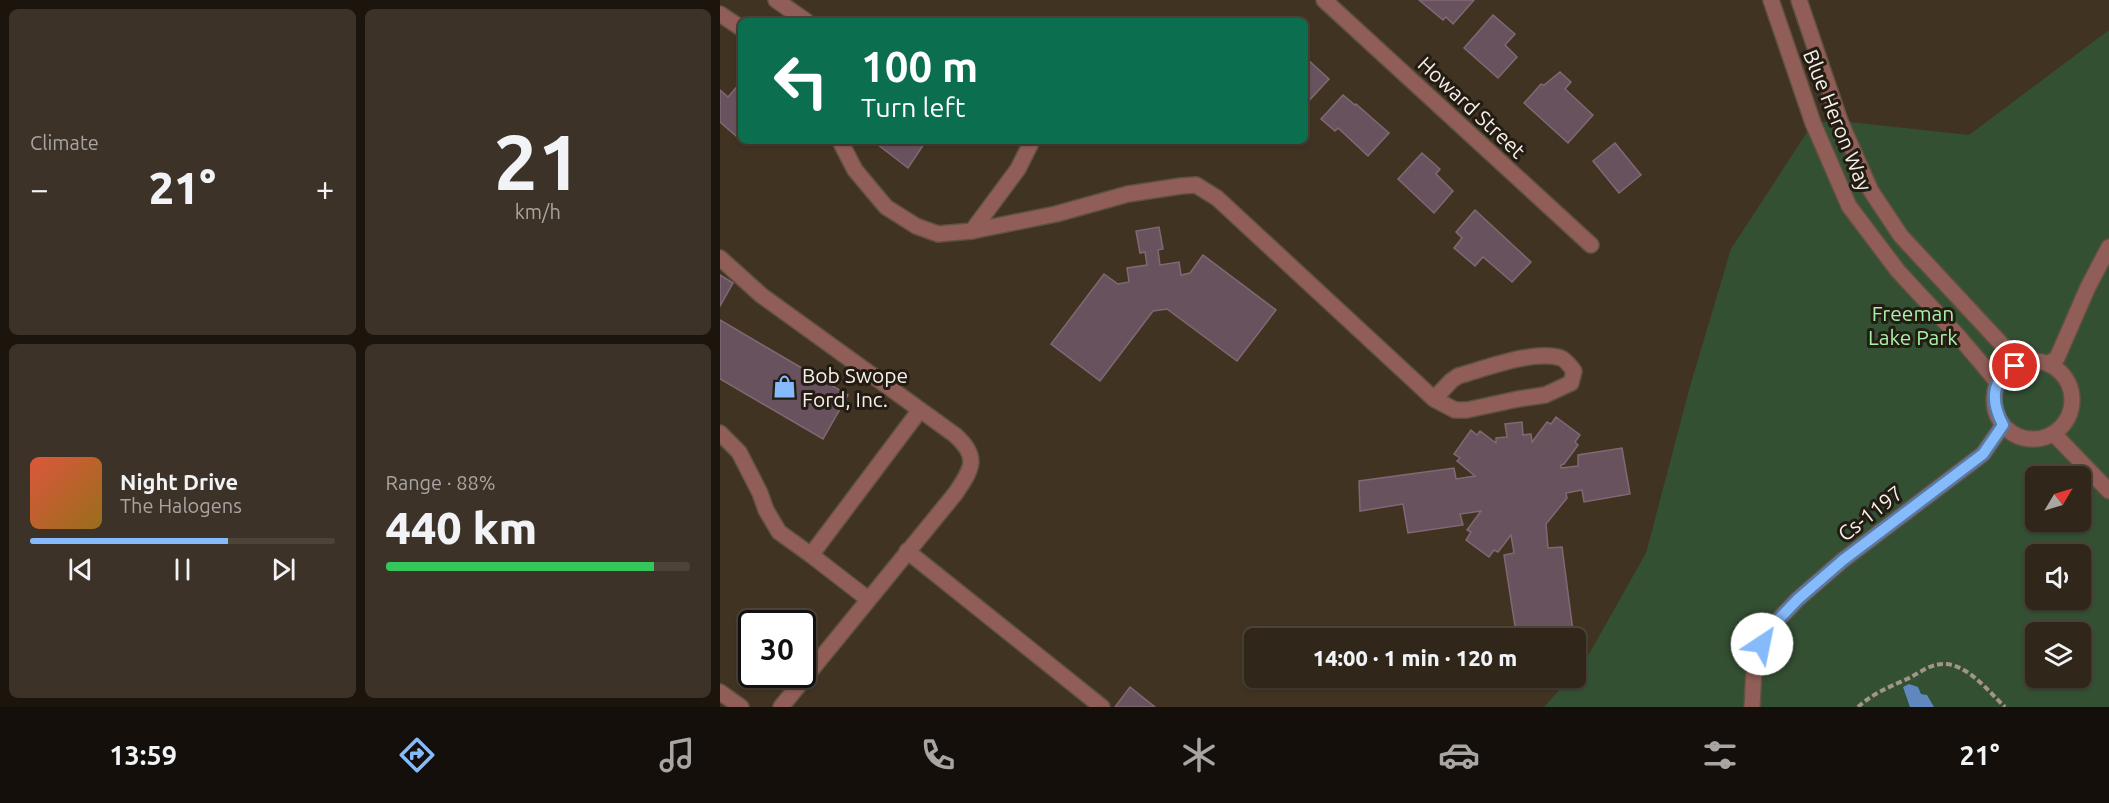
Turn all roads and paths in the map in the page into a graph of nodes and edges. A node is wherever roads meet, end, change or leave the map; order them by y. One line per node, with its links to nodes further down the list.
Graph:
1 (776, 0): 6 (street)
2 (1324, 0): 11 (street, Howard Street)
3 (1771, 0): 16 (street, Blue Heron Way)
4 (1800, 0): 14 (street, Blue Heron Way)
5 (720, 14): 7 (street)
6 (802, 18)
7 (738, 26)
8 (842, 144): 10 (street)
9 (1033, 144): 10 (street)
10 (972, 231): 17 (street)
11 (1591, 245)
12 (2109, 247): 15 (street)
13 (720, 258): 18 (street)
14 (2020, 364): 15 (street); 16 (street)
15 (2048, 364): 21 (street)
16 (1998, 383): 19 (street)
17 (1434, 399): 17 (street)
18 (920, 410): 23 (street); 24 (street)
19 (2003, 425): 21 (street); 30 (street, Cs-1197)
20 (720, 433): 24 (street)
21 (2054, 434): 22 (street)
22 (2109, 491)
23 (907, 551): 25 (street); 29 (street)
24 (811, 555): 25 (street)
25 (868, 599): 28 (street)
26 (720, 692): 27 (street)
27 (741, 707)
28 (781, 707)
29 (1102, 707)
30 (1752, 707)
31 (1858, 707): 32 (path)
32 (2005, 707)

